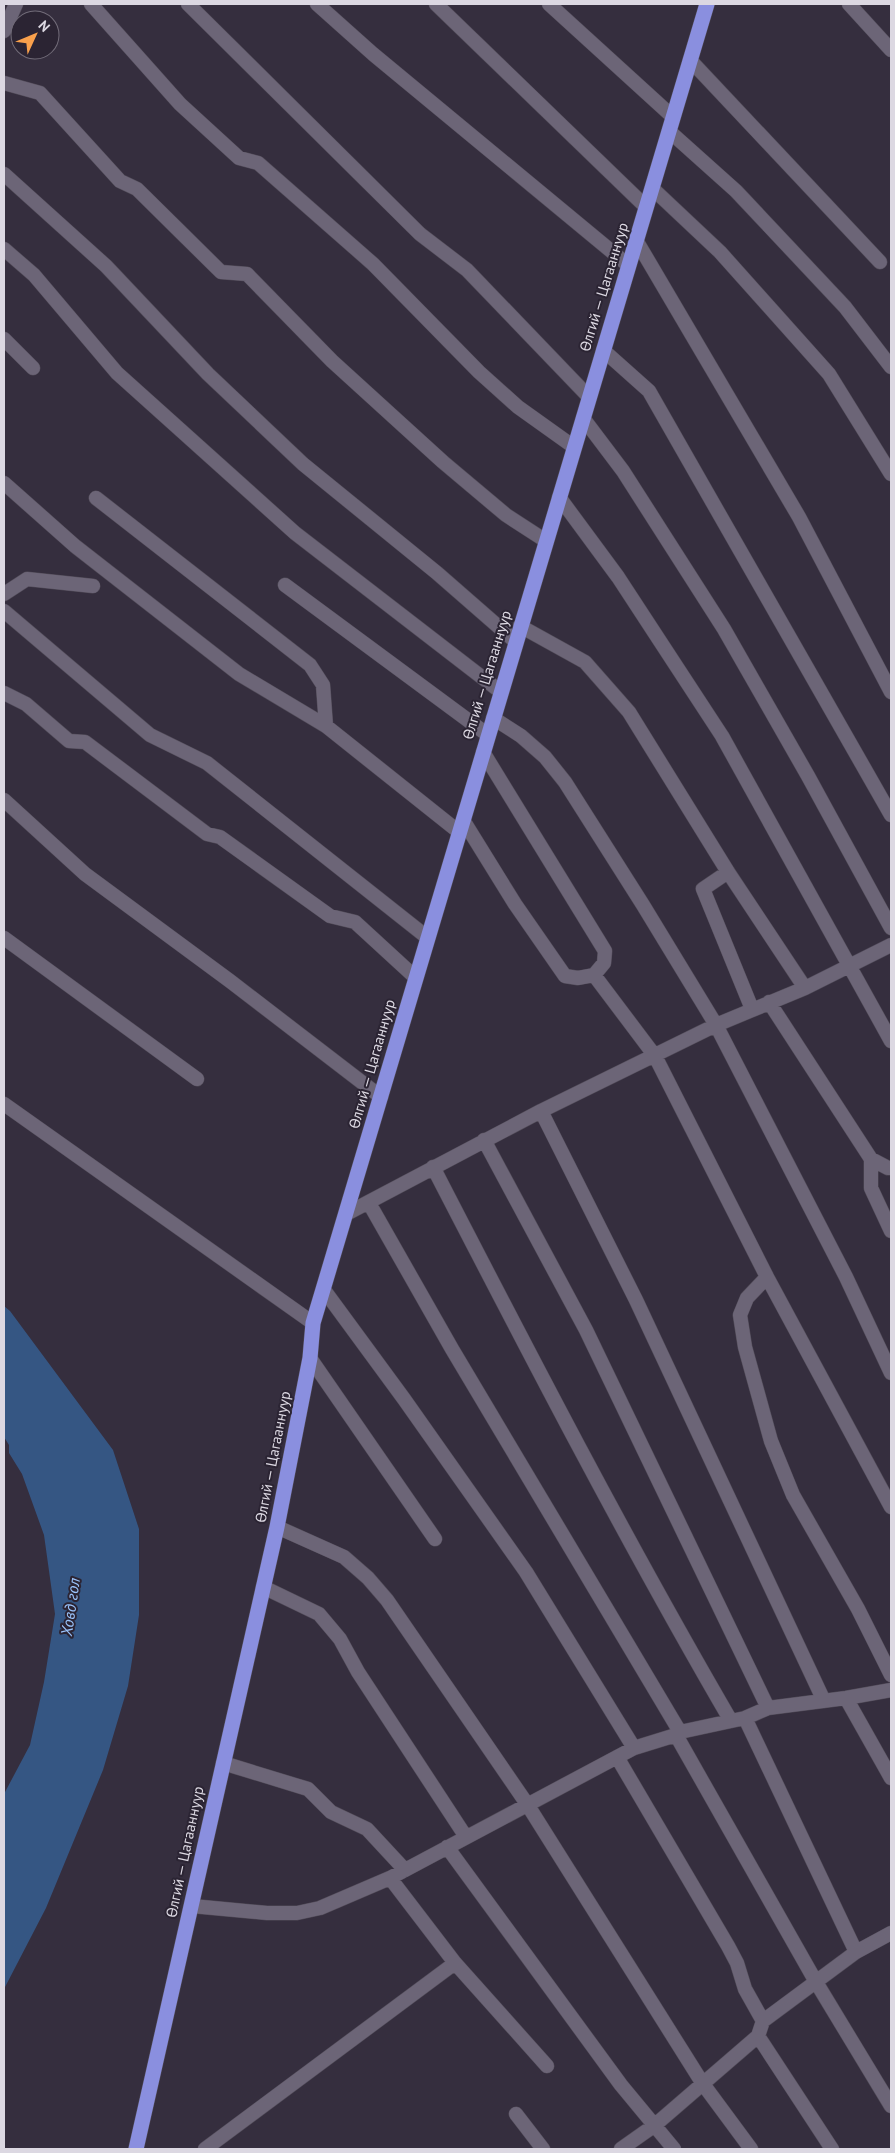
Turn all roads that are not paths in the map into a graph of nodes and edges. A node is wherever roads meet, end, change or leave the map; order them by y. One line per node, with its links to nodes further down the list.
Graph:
1 (16, 4): 9 (street)
2 (91, 4): 27 (street)
3 (188, 4): 25 (street)
4 (317, 4): 20 (street)
5 (436, 4): 16 (street)
6 (549, 4): 13 (street)
7 (707, 4): 11 (highway, Өлгий — Цагааннуур)
8 (849, 4): 10 (street)
9 (4, 31)
10 (891, 50)
11 (690, 60): 13 (highway, Өлгий — Цагааннуур); 19 (street)
12 (4, 83): 32 (street)
13 (671, 124): 15 (highway, Өлгий — Цагааннуур); 23 (street)
14 (4, 174): 38 (street)
15 (652, 188): 16 (highway, Өлгий — Цагааннуур); 28 (street)
16 (646, 207): 17 (highway, Өлгий — Цагааннуур)
17 (636, 240): 20 (highway, Өлгий — Цагааннуур); 40 (street)
18 (4, 249): 39 (street)
19 (880, 262)
20 (628, 266): 22 (highway, Өлгий — Цагааннуур)
21 (4, 339): 24 (street)
22 (603, 350): 25 (highway, Өлгий — Цагааннуур); 47 (street)
23 (891, 367)
24 (33, 368)
25 (589, 397): 26 (highway, Өлгий — Цагааннуур)
26 (583, 418): 27 (highway, Өлгий — Цагааннуур); 50 (street)
27 (574, 447): 30 (highway, Өлгий — Цагааннуур)
28 (891, 474)
29 (4, 483): 43 (street)
30 (559, 497): 32 (highway, Өлгий — Цагааннуур); 54 (street)
31 (96, 498): 43 (street)
32 (546, 541): 37 (highway, Өлгий — Цагааннуур)
33 (285, 585): 44 (street)
34 (93, 586): 35 (street)
35 (4, 594)
36 (4, 611): 52 (street)
37 (520, 626): 38 (highway, Өлгий — Цагааннуур); 49 (street)
38 (516, 642): 39 (highway, Өлгий — Цагааннуур)
39 (501, 692): 42 (highway, Өлгий — Цагааннуур)
40 (891, 692)
41 (4, 693): 56 (street)
42 (493, 718): 44 (highway, Өлгий — Цагааннуур); 60 (street)
43 (326, 726): 48 (street)
44 (488, 736): 45 (highway, Өлгий — Цагааннуур)
45 (483, 752): 48 (highway, Өлгий — Цагааннуур); 55 (street)
46 (4, 800): 64 (street)
47 (891, 815)
48 (461, 826): 52 (highway, Өлгий — Цагааннуур); 55 (street)
49 (728, 872): 57 (street); 59 (street)
50 (891, 928)
51 (4, 938): 63 (street)
52 (428, 938): 56 (highway, Өлгий — Цагааннуур)
53 (891, 945): 54 (street)
54 (849, 966): 57 (street); 61 (street)
55 (594, 975): 62 (street)
56 (416, 978): 64 (highway, Өлгий — Цагааннуур)
57 (805, 988): 58 (street)
58 (769, 1002): 59 (street); 68 (street)
59 (752, 1009): 60 (street)
60 (716, 1025): 62 (street); 78 (street)
61 (891, 1041)
62 (655, 1056): 66 (street); 74 (street)
63 (197, 1079)
64 (381, 1097): 72 (highway, Өлгий — Цагааннуур)
65 (4, 1104): 76 (street)
66 (541, 1111): 67 (street); 86 (street)
67 (484, 1140): 69 (street); 87 (street)
68 (871, 1160): 70 (street); 73 (street)
69 (433, 1167): 71 (street); 89 (street)
70 (891, 1168)
71 (369, 1203): 72 (street); 90 (street)
72 (346, 1214): 75 (highway, Өлгий — Цагааннуур)
73 (891, 1231)
74 (767, 1277): 79 (street); 83 (street)
75 (324, 1290): 76 (highway, Өлгий — Цагааннуур); 91 (street)
76 (313, 1323): 77 (highway, Өлгий — Цагааннуур)
77 (310, 1358): 80 (highway, Өлгий — Цагааннуур); 81 (street)
78 (891, 1373)
79 (891, 1507)
80 (277, 1527): 82 (highway, Өлгий — Цагааннуур); 95 (street)
81 (435, 1539)
82 (263, 1587): 93 (highway, Өлгий — Цагааннуур); 96 (street)
83 (891, 1675)
84 (891, 1690): 85 (street)
85 (846, 1698): 86 (street); 94 (street)
86 (824, 1701): 87 (street)
87 (768, 1708): 88 (street)
88 (745, 1718): 89 (street); 102 (street)
89 (731, 1721): 90 (street)
90 (678, 1733): 91 (street); 104 (street)
91 (634, 1748): 92 (street)
92 (617, 1757): 95 (street); 105 (street)
93 (223, 1763): 98 (street); 100 (highway, Өлгий — Цагааннуур)
94 (891, 1778)
95 (527, 1804): 96 (street); 108 (street)
96 (466, 1837): 97 (street)
97 (447, 1847): 98 (street); 111 (street)
98 (404, 1870): 99 (street)
99 (390, 1878): 100 (street); 103 (street)
100 (192, 1906): 112 (highway, Өлгий — Цагааннуур)
101 (891, 1933): 102 (street)
102 (856, 1952): 104 (street)
103 (455, 1963): 107 (street); 113 (street)
104 (816, 1982): 105 (street); 109 (street)
105 (763, 2021): 106 (street)
106 (758, 2036): 108 (street); 118 (street)
107 (547, 2066)
108 (703, 2084): 111 (street); 117 (street)
109 (891, 2106)
110 (516, 2114): 114 (street)
111 (655, 2125): 115 (street); 116 (street)
112 (136, 2149)
113 (205, 2149)
114 (543, 2149)
115 (621, 2149)
116 (674, 2149)
117 (751, 2149)
118 (832, 2149)

